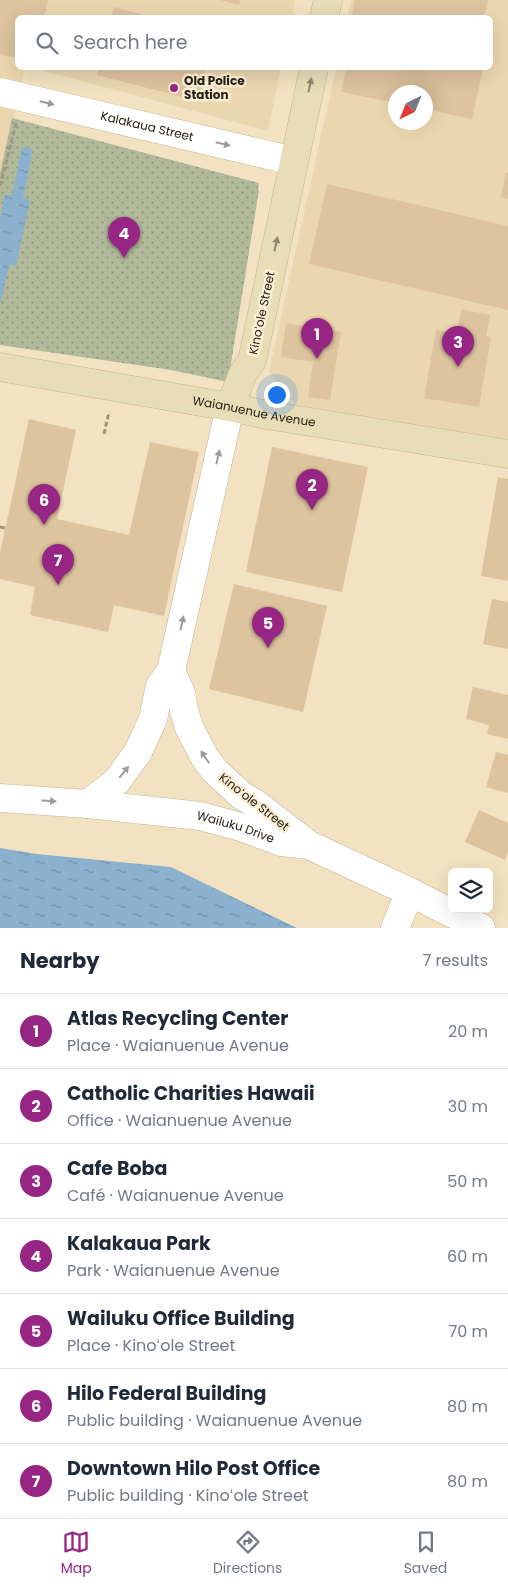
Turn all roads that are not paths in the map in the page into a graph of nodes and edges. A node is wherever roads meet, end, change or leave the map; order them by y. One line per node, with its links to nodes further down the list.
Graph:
1 (328, 0): 2 (main road)
2 (325, 15)
3 (314, 70): 5 (main road, Kinoʻole Street, one-way to 3)
4 (0, 92): 5 (street, Kalakaua Street, one-way to 5)
5 (294, 161): 7 (main road, Kinoʻole Street, one-way to 5)
6 (0, 367): 7 (main road, Waianuenue Avenue)
7 (230, 407): 8 (main road, Waianuenue Avenue); 9 (street, Kinoʻole Street, one-way to 7)
8 (508, 454)
9 (172, 671): 11 (street, Kinoʻole Street, one-way to 9); 12 (street, Kinoʻole Street, one-way to 9)
10 (0, 798): 11 (street, Wailuku Drive, one-way to 11)
11 (88, 804): 12 (street, Wailuku Drive)
12 (309, 845): 13 (street, Wailuku Drive)
13 (410, 892): 14 (street); 15 (street, Wailuku Drive)
14 (395, 928)
15 (481, 928)

